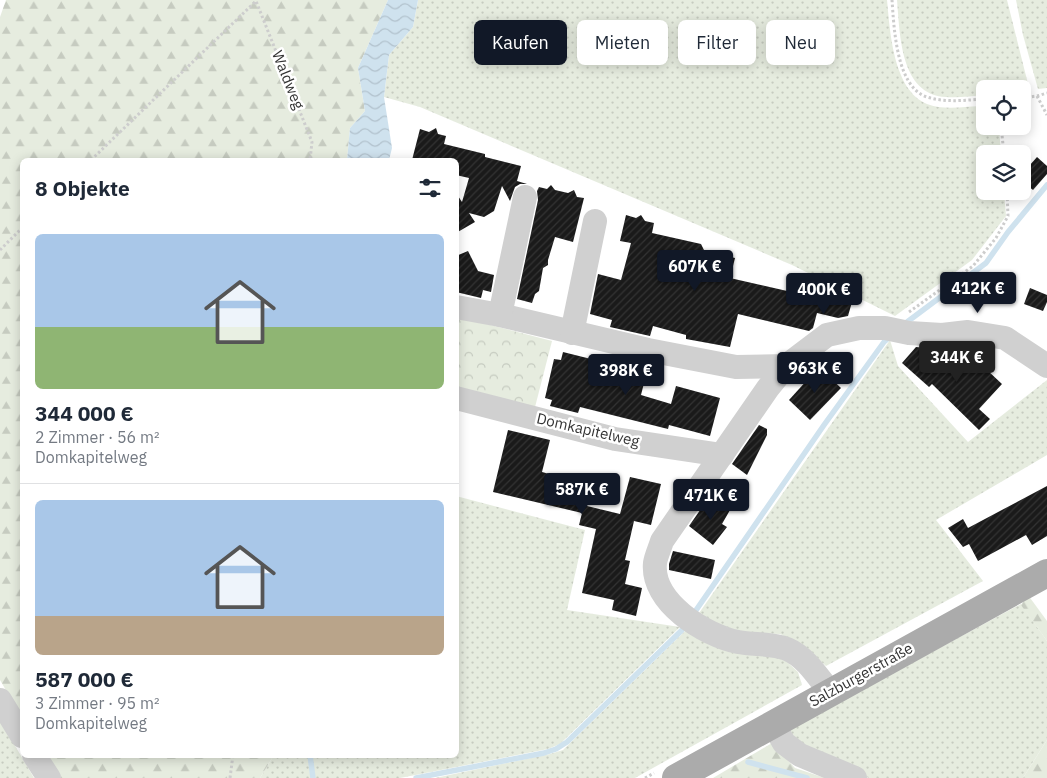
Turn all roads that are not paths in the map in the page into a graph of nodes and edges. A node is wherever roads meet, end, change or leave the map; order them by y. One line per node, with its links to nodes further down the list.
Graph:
1 (525, 197): 4 (street)
2 (595, 221): 5 (street)
3 (459, 308): 4 (street)
4 (500, 315): 5 (street)
5 (572, 332): 6 (street)
6 (786, 366): 7 (street); 9 (street)
7 (1047, 366)
8 (459, 399): 9 (street, Domkapitelweg)
9 (722, 454): 11 (street)
10 (1047, 573): 11 (main road, Salzburgerstraße)
11 (830, 692): 13 (main road, Salzburgerstraße)
12 (0, 700): 14 (street)
13 (778, 732): 17 (main road, Salzburgerstraße); 18 (street)
14 (20, 733)
15 (36, 758): 16 (street)
16 (49, 778)
17 (676, 778)
18 (855, 778)

